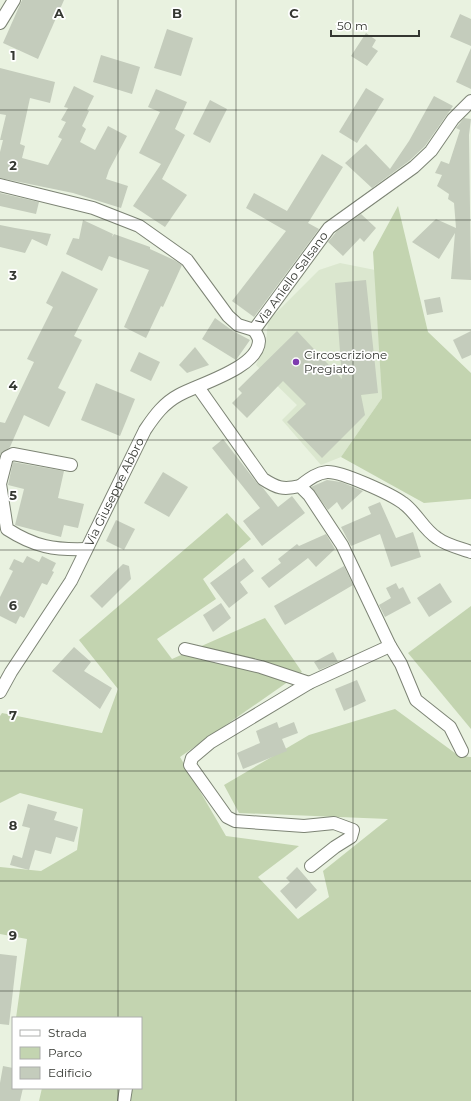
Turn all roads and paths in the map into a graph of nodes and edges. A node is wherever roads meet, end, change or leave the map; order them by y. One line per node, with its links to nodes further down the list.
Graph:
1 (14, 0): 2 (street)
2 (0, 23)
3 (469, 106): 5 (street, Via Aniello Salsano)
4 (0, 185): 5 (street, Via Aniello Salsano)
5 (254, 330): 6 (street, Via Giuseppe Abbro)
6 (198, 387): 8 (street); 9 (street, Via Giuseppe Abbro)
7 (72, 465): 9 (street)
8 (300, 486): 10 (street); 11 (street)
9 (86, 549): 14 (street, Via Giuseppe Abbro)
10 (471, 552)
11 (390, 646): 13 (street); 15 (street)
12 (185, 649): 13 (street)
13 (309, 683): 16 (street)
14 (0, 692)
15 (462, 751)
16 (311, 866)
17 (126, 1089): 18 (street)
18 (124, 1101)

